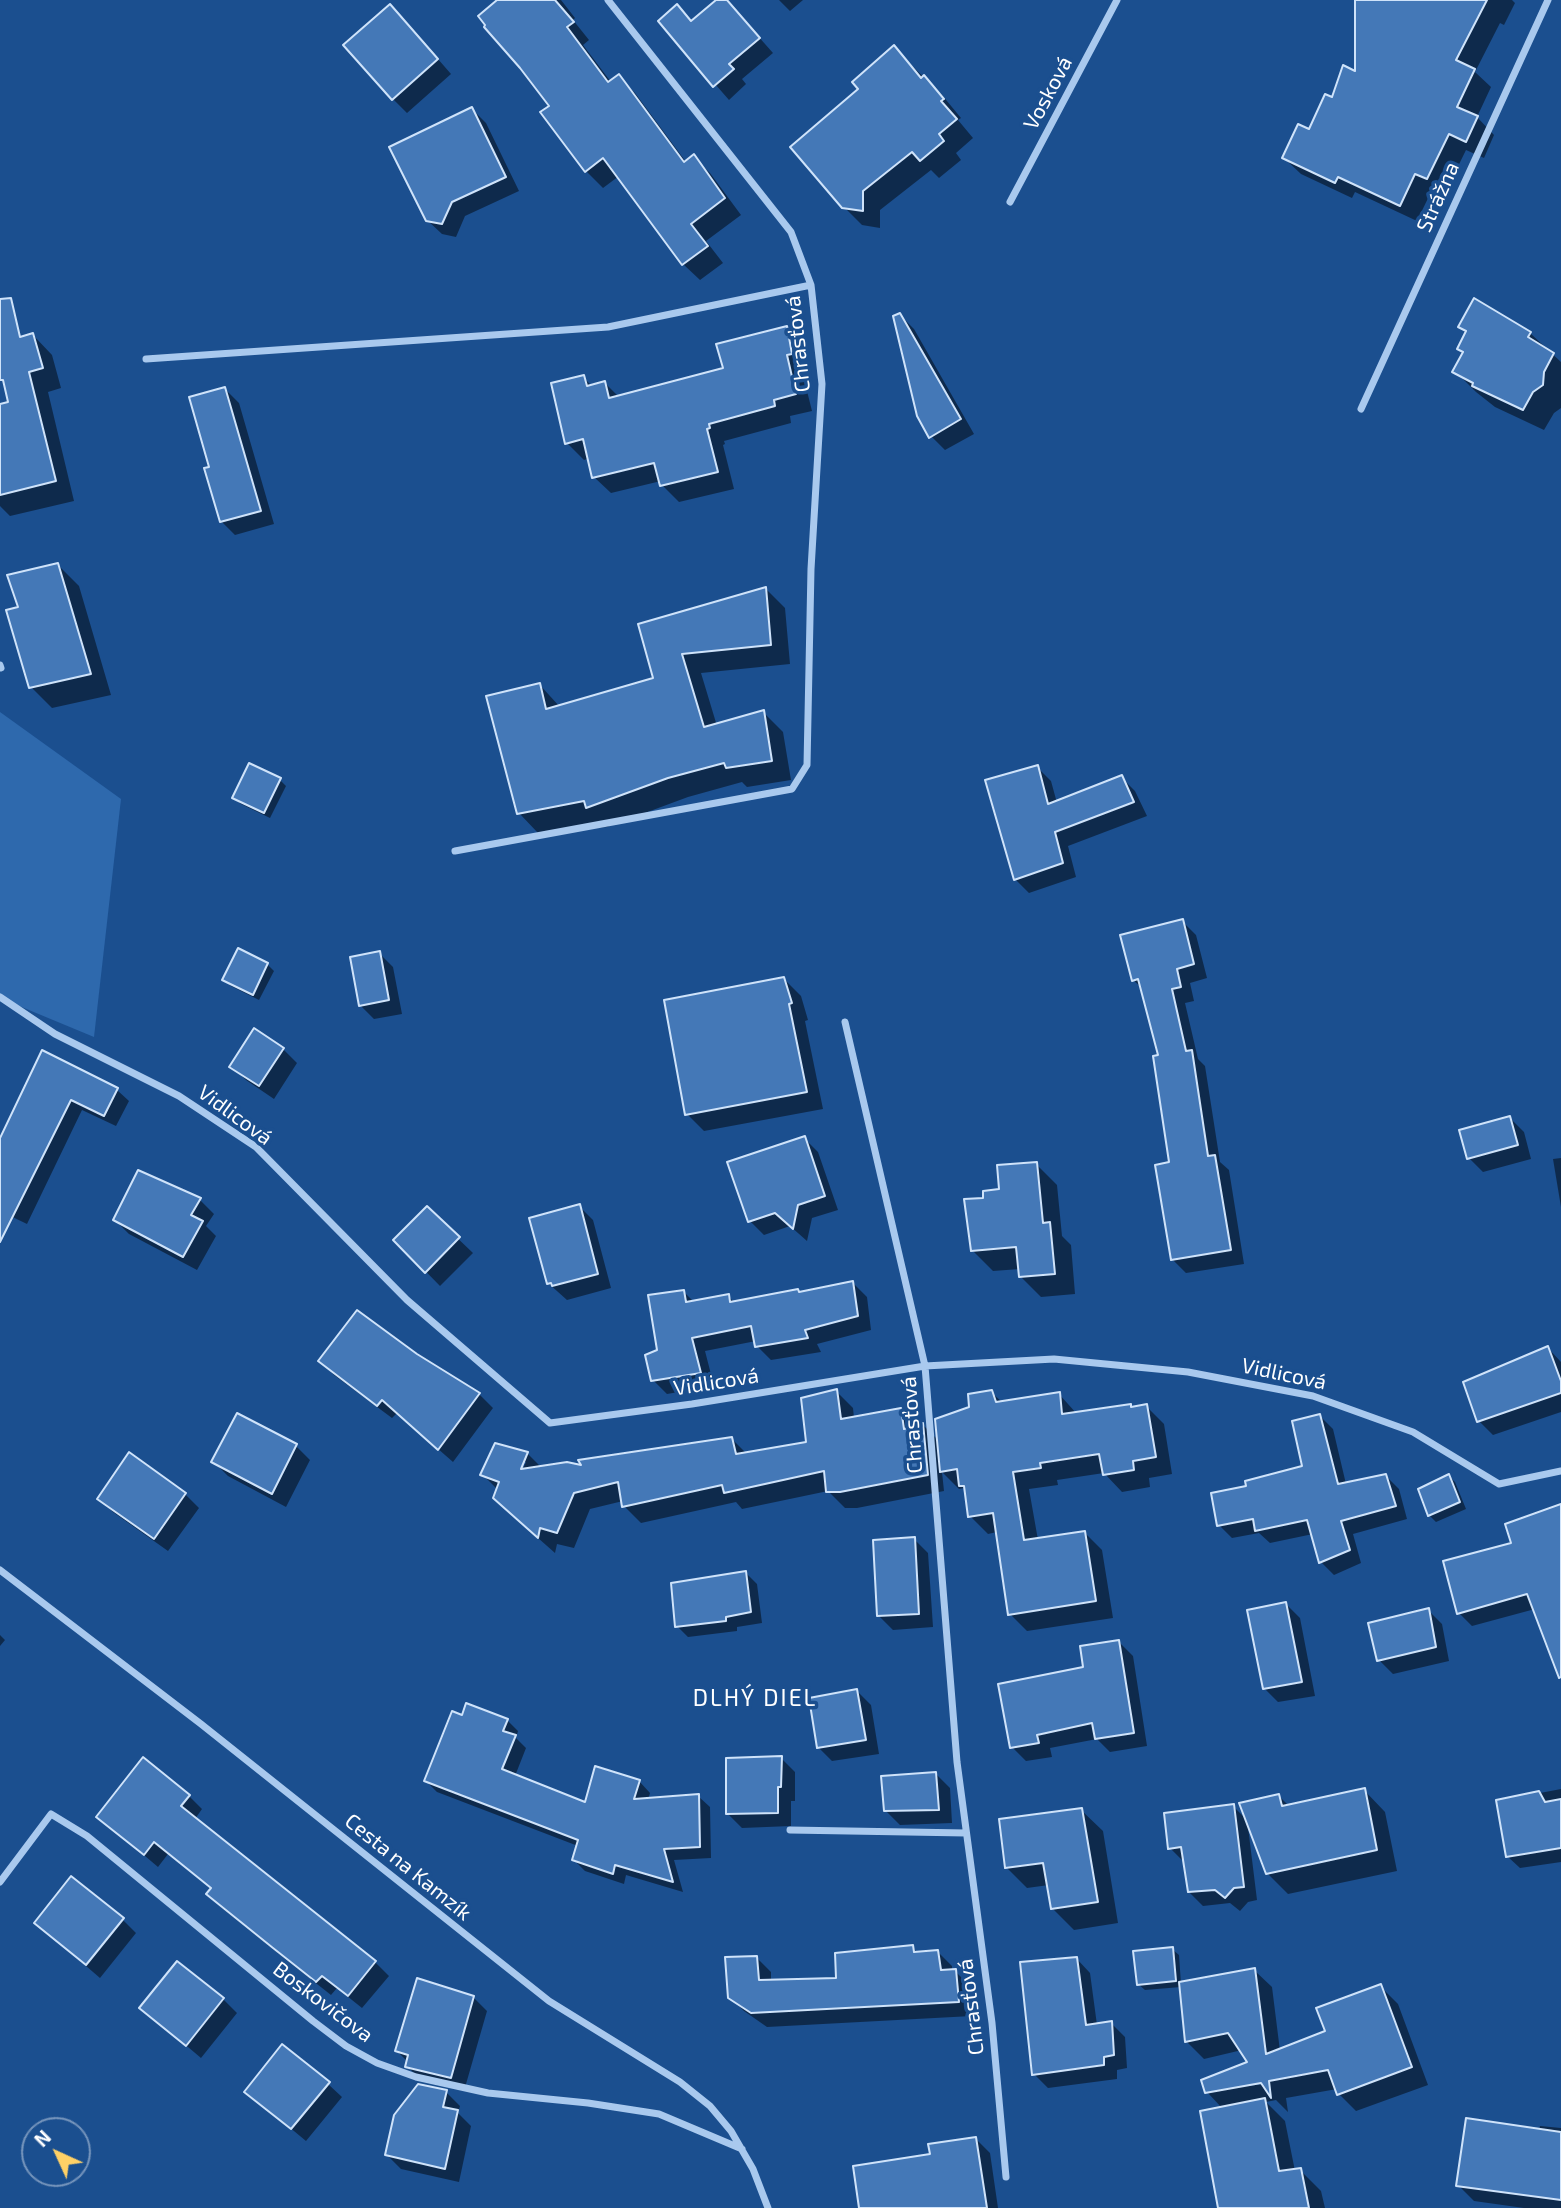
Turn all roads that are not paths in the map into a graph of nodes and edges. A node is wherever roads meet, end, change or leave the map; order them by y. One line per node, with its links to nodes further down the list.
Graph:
1 (608, 0): 5 (street, Chrasťová)
2 (1117, 0): 4 (street, Vosková)
3 (1548, 0): 7 (street, Strážna)
4 (1010, 202)
5 (811, 285): 6 (street); 8 (street, Chrasťová)
6 (145, 359)
7 (1361, 409)
8 (455, 850)
9 (0, 997): 11 (street, Vidlicová)
10 (845, 1022): 11 (street, Chrasťová)
11 (925, 1366): 12 (street, Vidlicová); 15 (street, Chrasťová)
12 (1561, 1471)
13 (0, 1570): 17 (street, Cesta na Kamzík)
14 (790, 1830): 15 (street)
15 (966, 1833): 18 (street, Chrasťová)
16 (0, 1882): 17 (street, Boskovičova)
17 (742, 2149): 19 (street, Cesta na Kamzík)
18 (1006, 2176)
19 (768, 2208)

